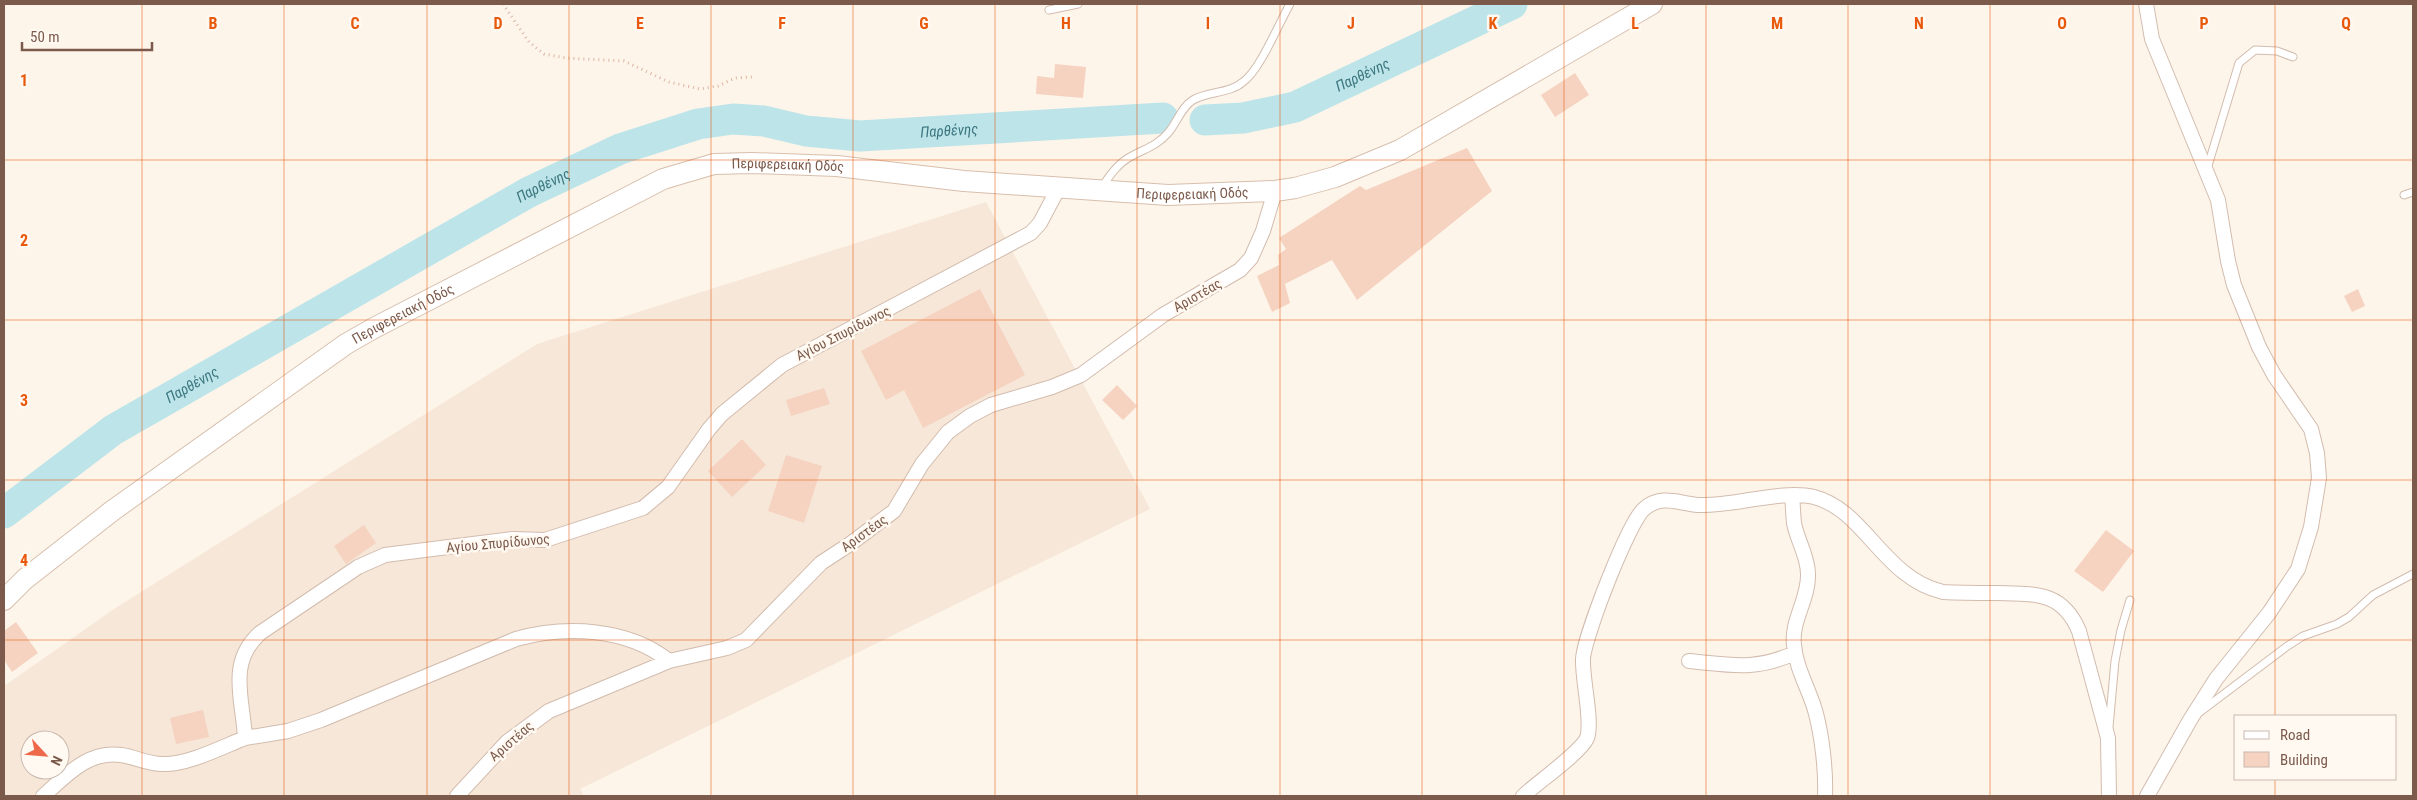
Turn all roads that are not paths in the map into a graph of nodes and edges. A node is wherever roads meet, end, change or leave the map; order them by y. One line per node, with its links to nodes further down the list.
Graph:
1 (1078, 4): 5 (lane)
2 (1290, 4): 9 (lane)
3 (1652, 4): 10 (main road, Περιφερειακή Οδός)
4 (2146, 4): 7 (street)
5 (1049, 10)
6 (2293, 57): 7 (lane)
7 (2207, 169): 20 (street)
8 (1058, 189): 9 (main road, Περιφερειακή Οδός); 15 (main road, Περιφερειακή Οδός); 21 (street, Αγίου Σπυρίδωνος)
9 (1099, 190): 10 (main road, Περιφερειακή Οδός)
10 (1275, 190): 18 (street, Αριστέας)
11 (2413, 192): 12 (lane)
12 (2404, 195)
13 (1792, 496): 17 (street); 22 (street); 25 (street)
14 (2413, 574): 20 (lane)
15 (4, 600)
16 (2130, 600): 22 (lane)
17 (1795, 654): 19 (street); 26 (street)
18 (669, 661): 21 (street); 24 (street, Αριστέας)
19 (1689, 661)
20 (2190, 720): 28 (street)
21 (246, 738): 23 (street)
22 (2108, 738): 27 (street)
23 (44, 796)
24 (456, 796)
25 (1523, 796)
26 (1825, 796)
27 (2109, 796)
28 (2147, 796)

